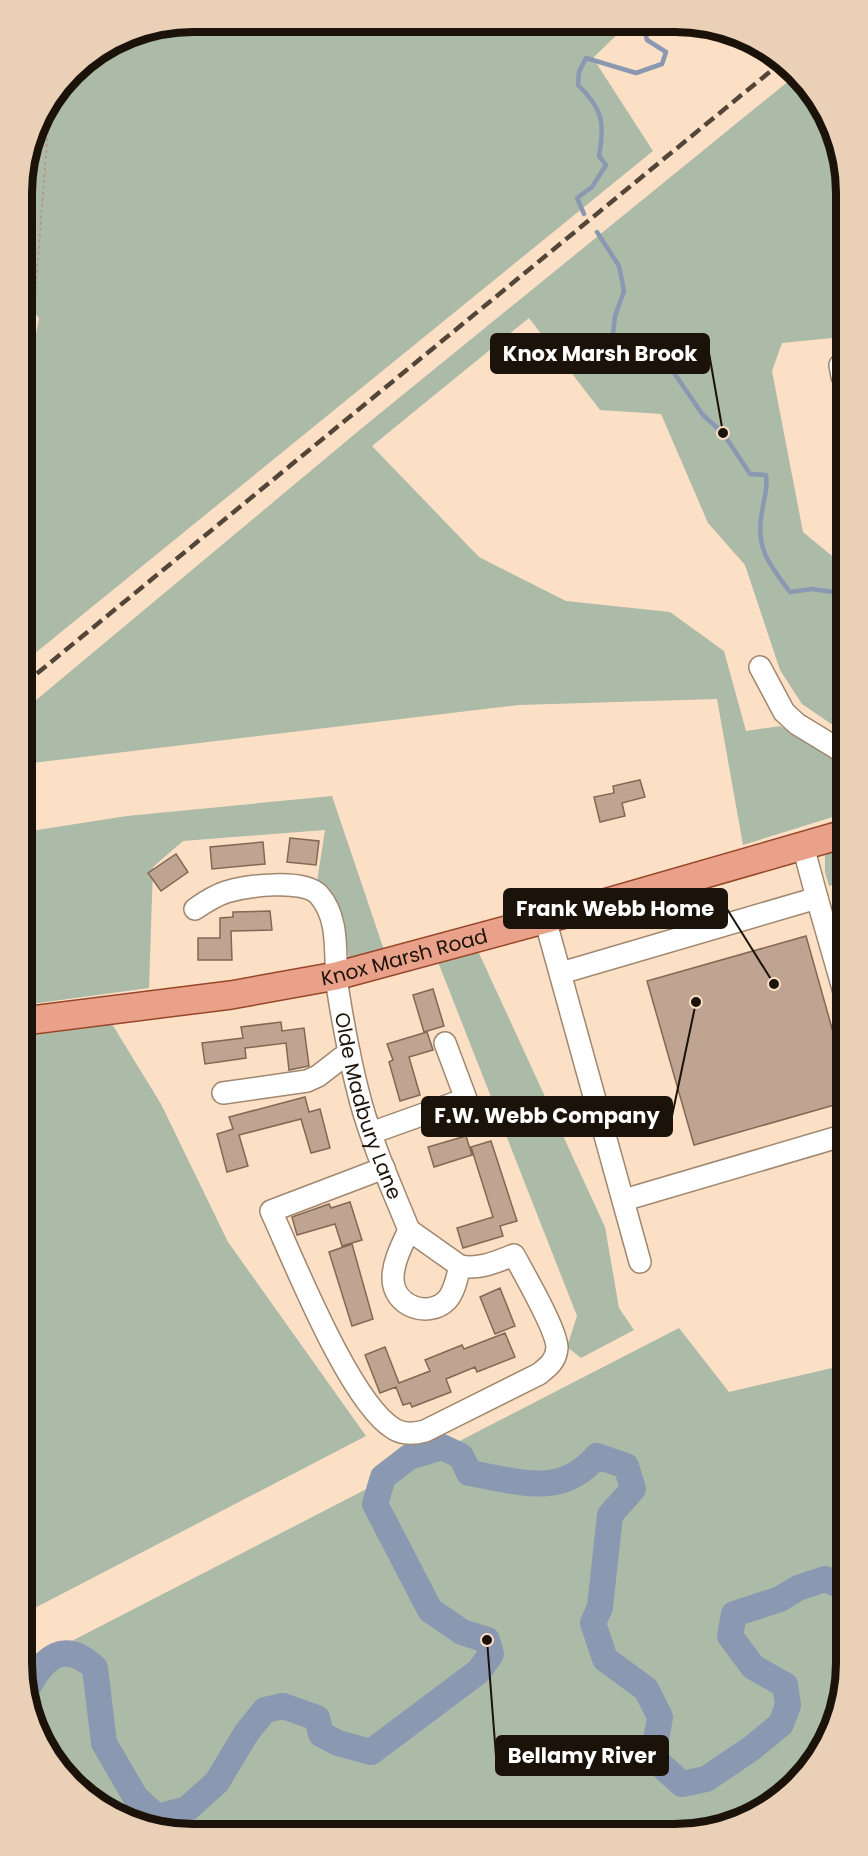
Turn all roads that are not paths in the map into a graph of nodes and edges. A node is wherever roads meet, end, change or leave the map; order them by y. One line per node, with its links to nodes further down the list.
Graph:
1 (760, 667): 2 (street)
2 (836, 748)
3 (836, 836): 4 (main road, Knox Marsh Road)
4 (803, 846): 5 (street); 7 (main road, Knox Marsh Road)
5 (817, 898): 8 (street); 9 (street)
6 (195, 909): 10 (street, Olde Madbury Lane)
7 (545, 919): 9 (street); 10 (main road, Knox Marsh Road)
8 (836, 964)
9 (561, 973): 18 (street)
10 (336, 976): 11 (main road, Knox Marsh Road); 13 (street, Olde Madbury Lane)
11 (31, 1020)
12 (445, 1043): 15 (street)
13 (349, 1052): 14 (street); 15 (street, Olde Madbury Lane)
14 (223, 1094)
15 (371, 1133): 17 (street, Olde Madbury Lane)
16 (836, 1138): 18 (street)
17 (384, 1168): 19 (street, Olde Madbury Lane); 21 (street)
18 (624, 1200): 20 (street)
19 (409, 1230): 21 (street); 21 (street)
20 (640, 1262)
21 (460, 1266)

